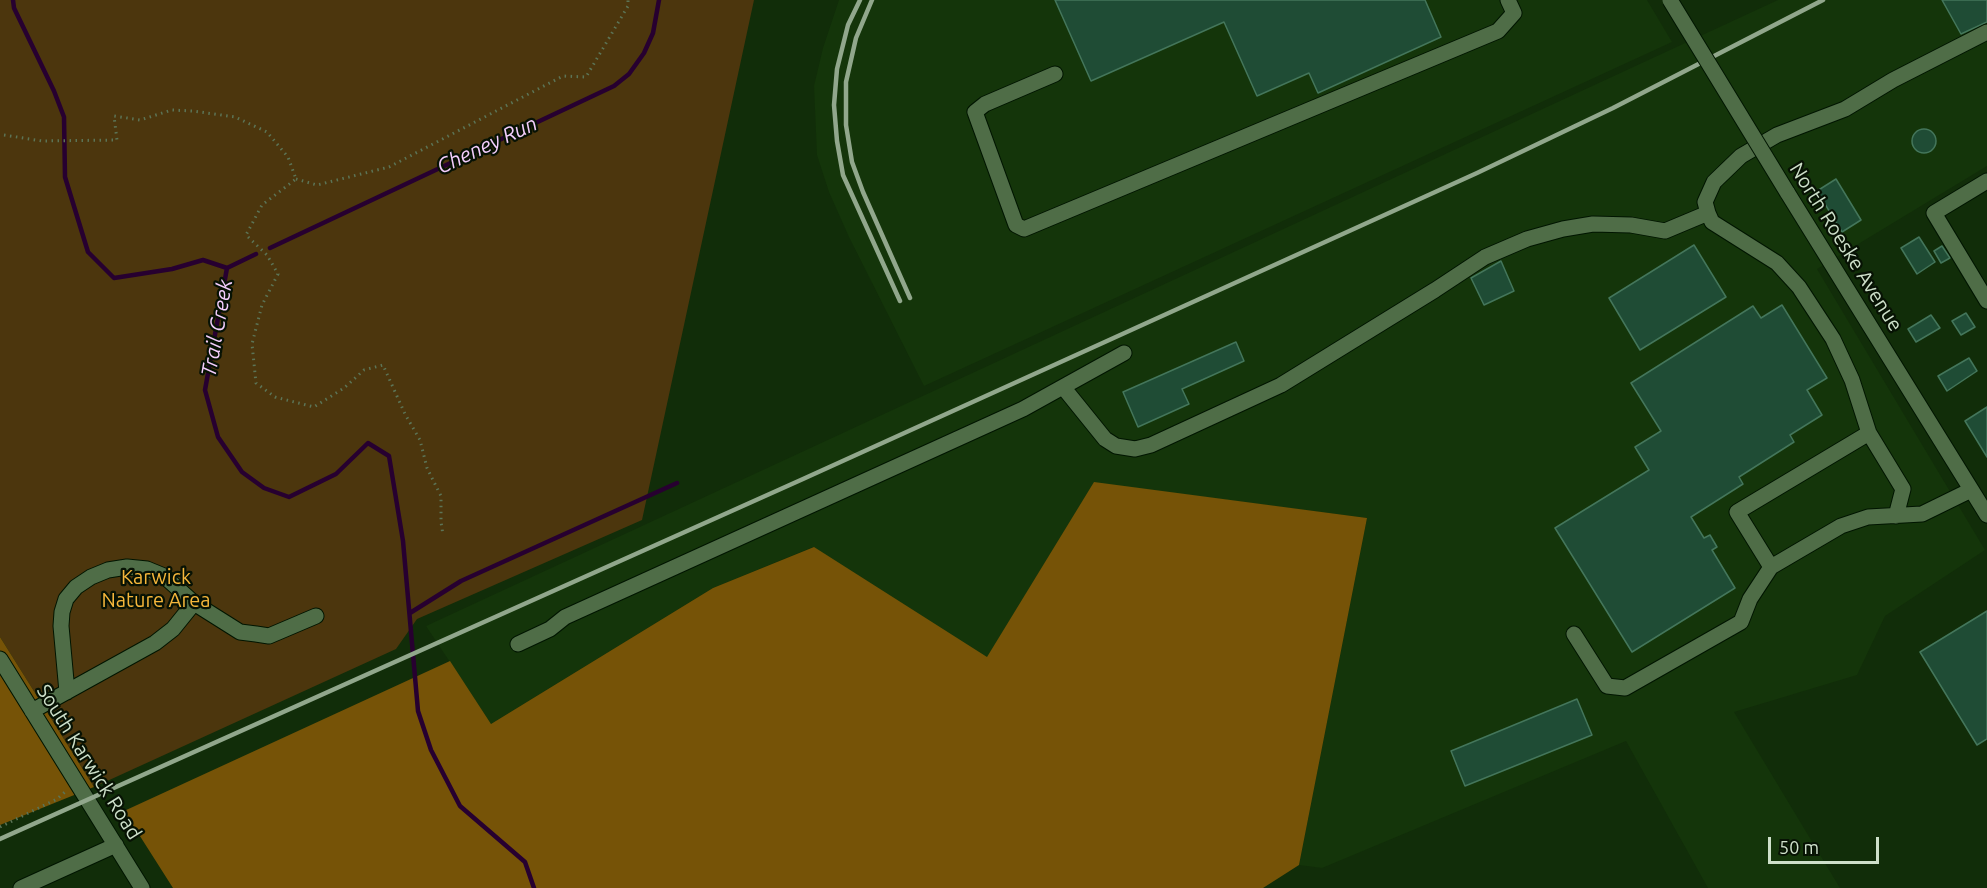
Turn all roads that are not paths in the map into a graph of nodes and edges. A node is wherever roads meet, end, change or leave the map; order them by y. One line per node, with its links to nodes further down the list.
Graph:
1 (1508, 0): 4 (street)
2 (1670, 0): 11 (street, North Roeske Avenue, bridge)
3 (1987, 32): 6 (street)
4 (1055, 74)
5 (1987, 181): 7 (street)
6 (1708, 213): 9 (street); 10 (street)
7 (1987, 301)
8 (1124, 353): 9 (street)
9 (1064, 387): 18 (street)
10 (1869, 433): 13 (street); 14 (street)
11 (1971, 490): 12 (street, North Roeske Avenue); 13 (street)
12 (1987, 515)
13 (1896, 516): 14 (street)
14 (1771, 567): 17 (street)
15 (194, 603): 16 (street); 20 (street); 20 (street)
16 (316, 616)
17 (1574, 634)
18 (518, 644)
19 (0, 659): 21 (street, South Karwick Road)
20 (67, 692): 21 (street)
21 (32, 711): 22 (street, South Karwick Road)
22 (116, 845): 23 (street); 24 (street, South Karwick Road)
23 (21, 888)
24 (142, 888)

